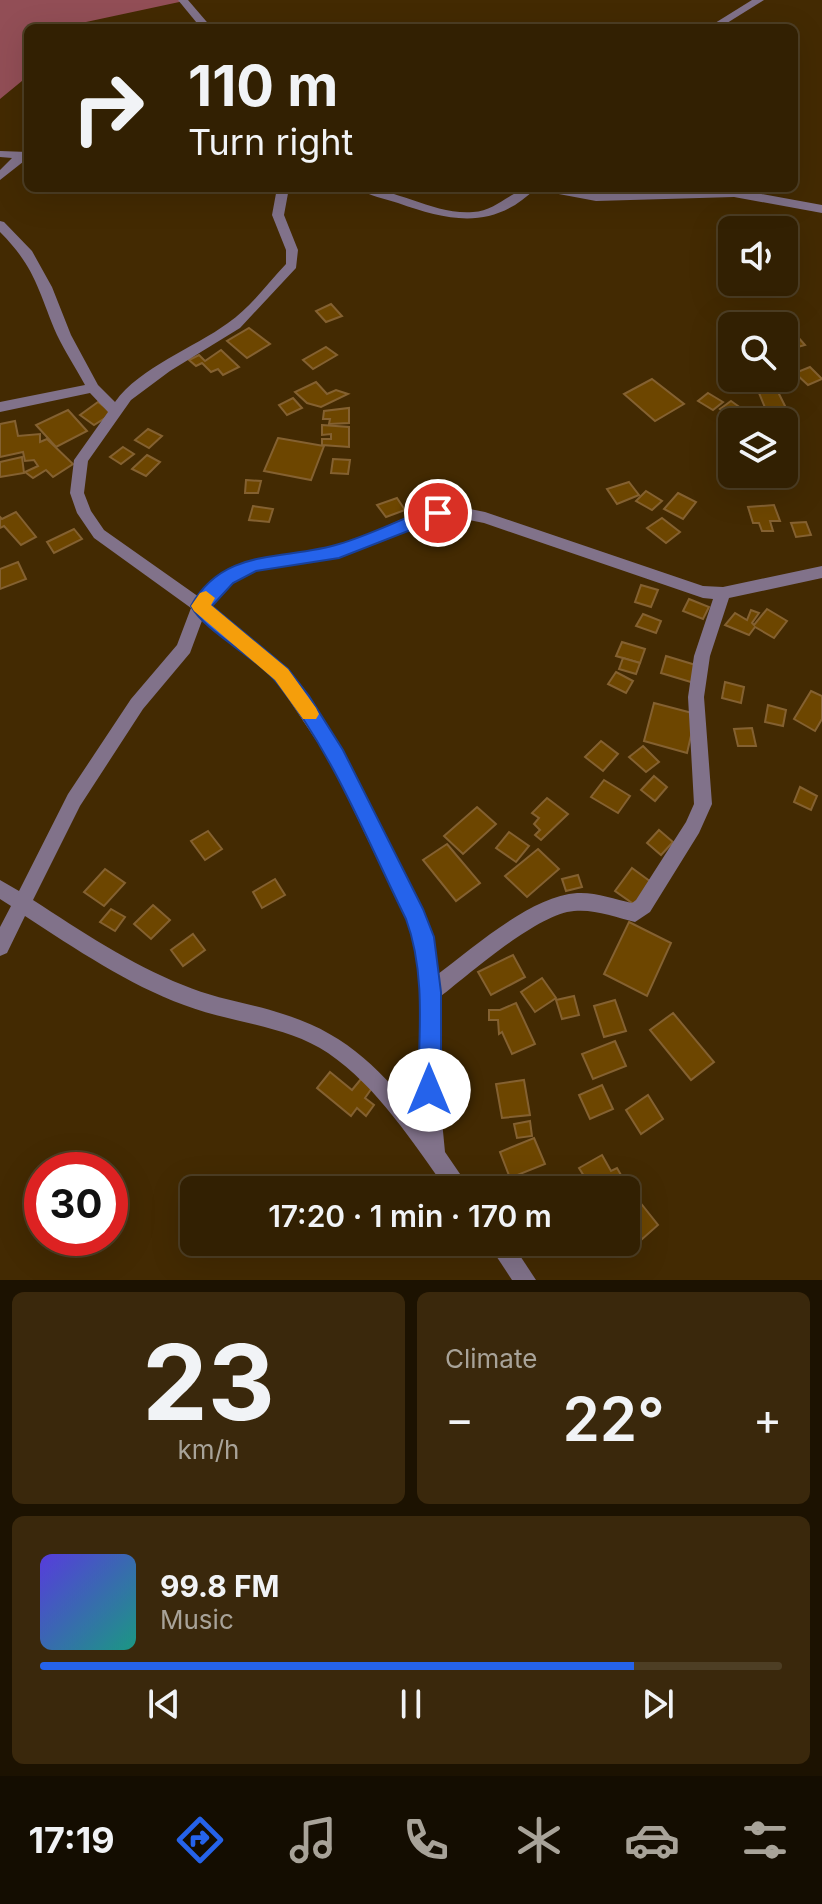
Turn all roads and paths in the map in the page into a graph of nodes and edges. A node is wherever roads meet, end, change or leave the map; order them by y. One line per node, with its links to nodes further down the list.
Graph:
1 (183, 0): 3 (street)
2 (759, 0): 4 (street)
3 (204, 24)
4 (719, 24)
5 (0, 154): 6 (street)
6 (24, 156)
7 (24, 157): 8 (street)
8 (0, 176)
9 (282, 192): 17 (street)
10 (378, 192): 11 (street)
11 (524, 192)
12 (569, 192): 13 (street)
13 (822, 209)
14 (0, 225): 15 (street)
15 (93, 388): 16 (street); 17 (street)
16 (0, 407)
17 (115, 411): 20 (street)
18 (822, 572): 19 (street)
19 (723, 593): 20 (street); 24 (street)
20 (200, 606): 22 (street); 24 (street)
21 (0, 889): 22 (street)
22 (22, 903): 23 (street); 25 (street)
23 (0, 947)
24 (430, 992): 25 (street)
25 (435, 1157): 26 (street)
26 (449, 1176)
27 (508, 1256): 28 (street)
28 (525, 1280)

